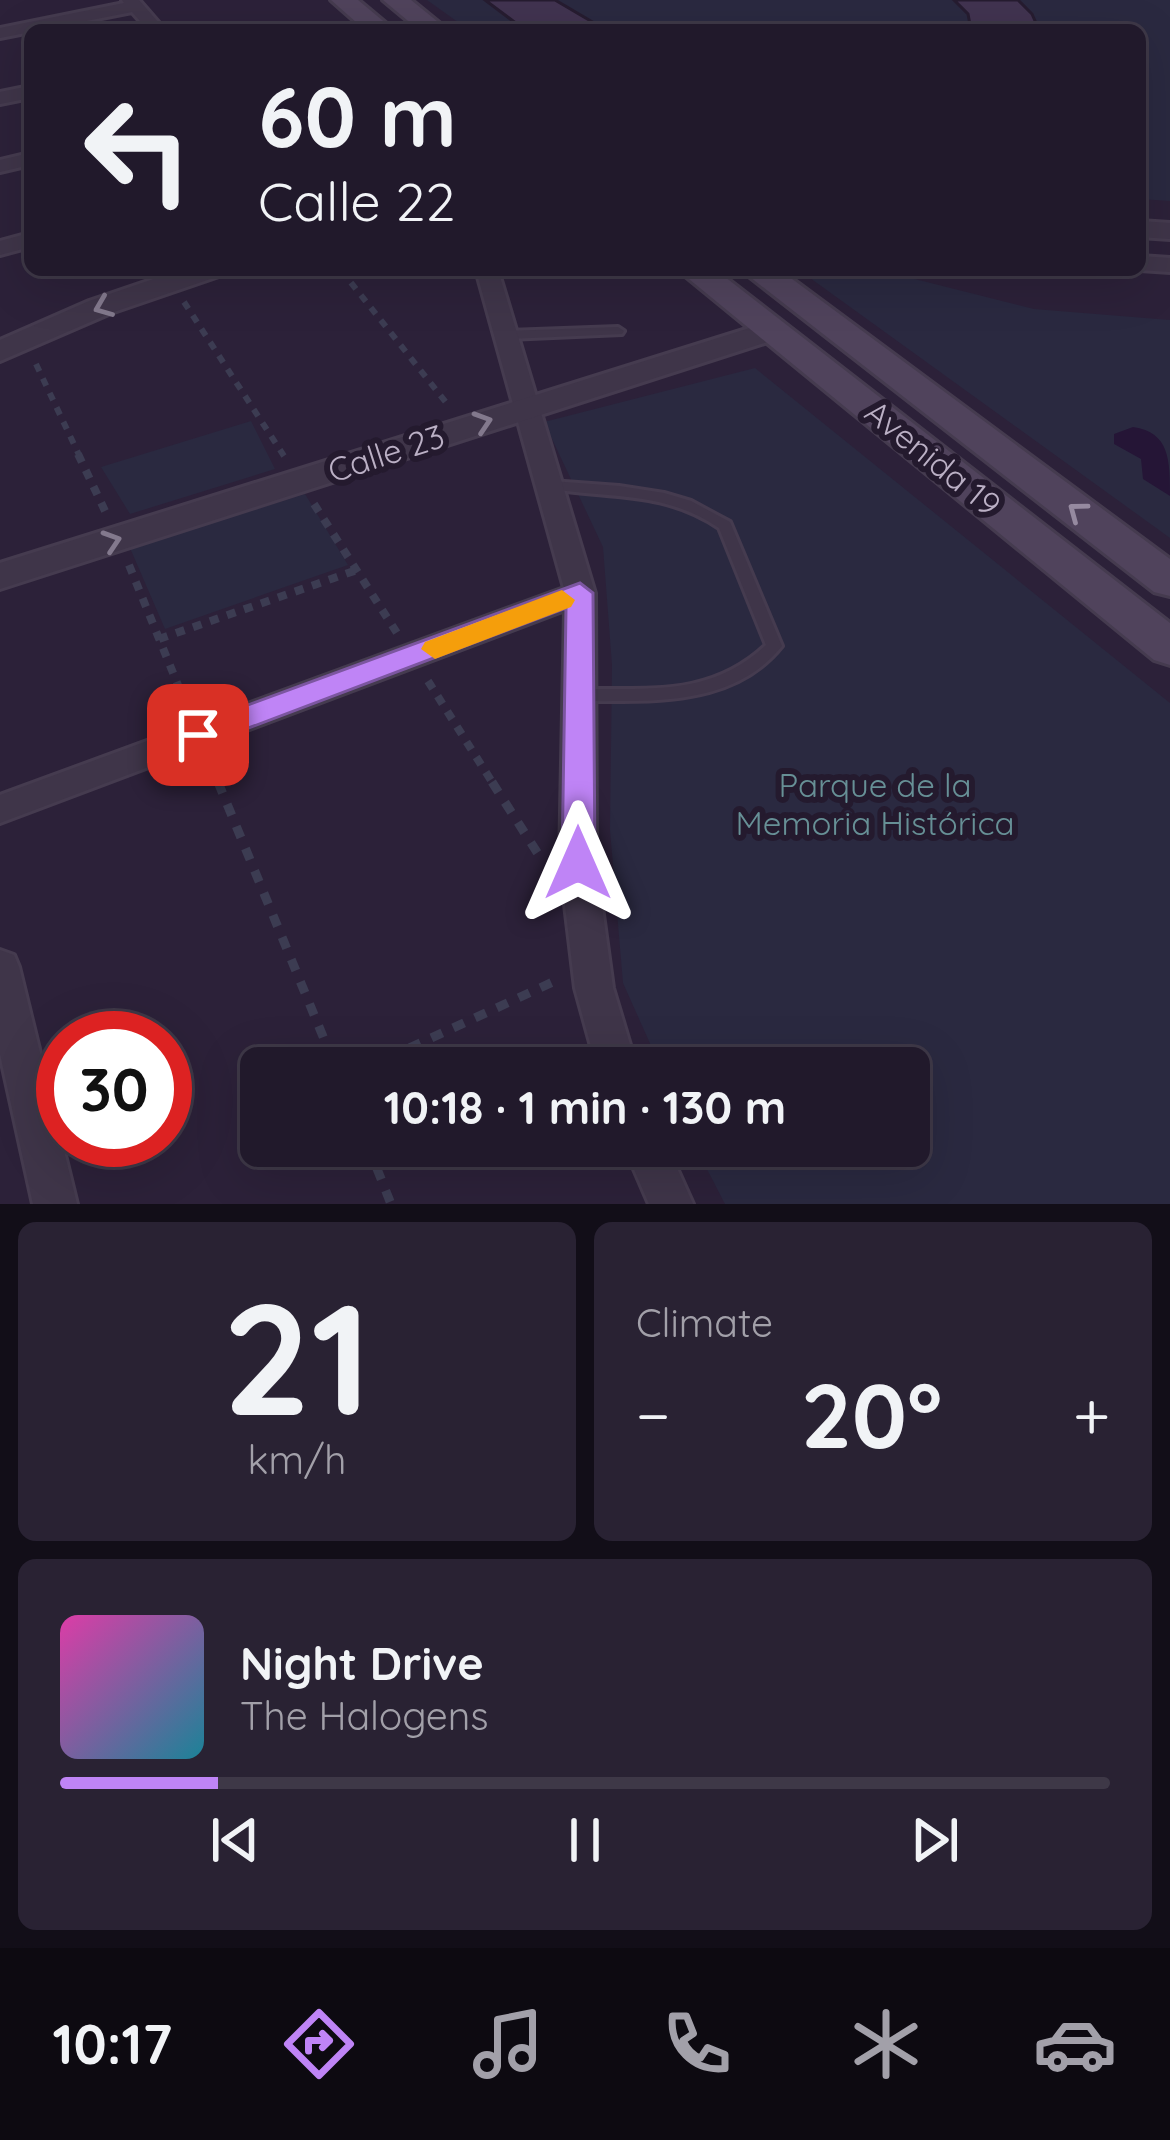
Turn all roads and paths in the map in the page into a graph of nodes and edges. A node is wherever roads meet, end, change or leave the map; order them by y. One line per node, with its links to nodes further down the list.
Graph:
1 (343, 0): 5 (main road)
2 (394, 0): 6 (main road)
3 (132, 3): 4 (street)
4 (43, 24)
5 (373, 24)
6 (427, 24)
7 (188, 276): 12 (street)
8 (346, 276): 18 (path)
9 (489, 276): 15 (street)
10 (703, 276): 13 (main road, Avenida 19)
11 (766, 276): 24 (main road, Avenida 19, one-way to 11)
12 (170, 281): 16 (street, one-way to 16); 19 (path)
13 (772, 330): 17 (street, Calle 23); 27 (main road, Avenida 19)
14 (618, 331): 15 (lane)
15 (506, 335): 17 (street)
16 (12, 346): 21 (path)
17 (529, 408): 18 (street, Calle 23, one-way to 17); 20 (street)
18 (466, 428): 19 (street, Calle 23)
19 (300, 481): 21 (street, Calle 23); 22 (path)
20 (551, 484): 25 (street); 29 (lane)
21 (118, 538): 23 (street, Calle 23, one-way to 21); 26 (path)
22 (357, 570): 26 (path); 28 (path)
23 (0, 576)
24 (1170, 581)
25 (580, 593): 28 (street); 29 (street)
26 (159, 639): 30 (path)
27 (1170, 648)
28 (413, 658): 30 (street); 32 (path)
29 (580, 695): 33 (street)
30 (198, 735): 31 (street); 35 (path)
31 (0, 809)
32 (547, 867)
33 (590, 965): 36 (path); 37 (street)
34 (0, 967): 40 (street)
35 (327, 1047)
36 (412, 1047)
37 (611, 1047)
38 (376, 1167): 41 (path)
39 (654, 1167): 42 (street)
40 (55, 1204)
41 (391, 1204)
42 (671, 1204)

